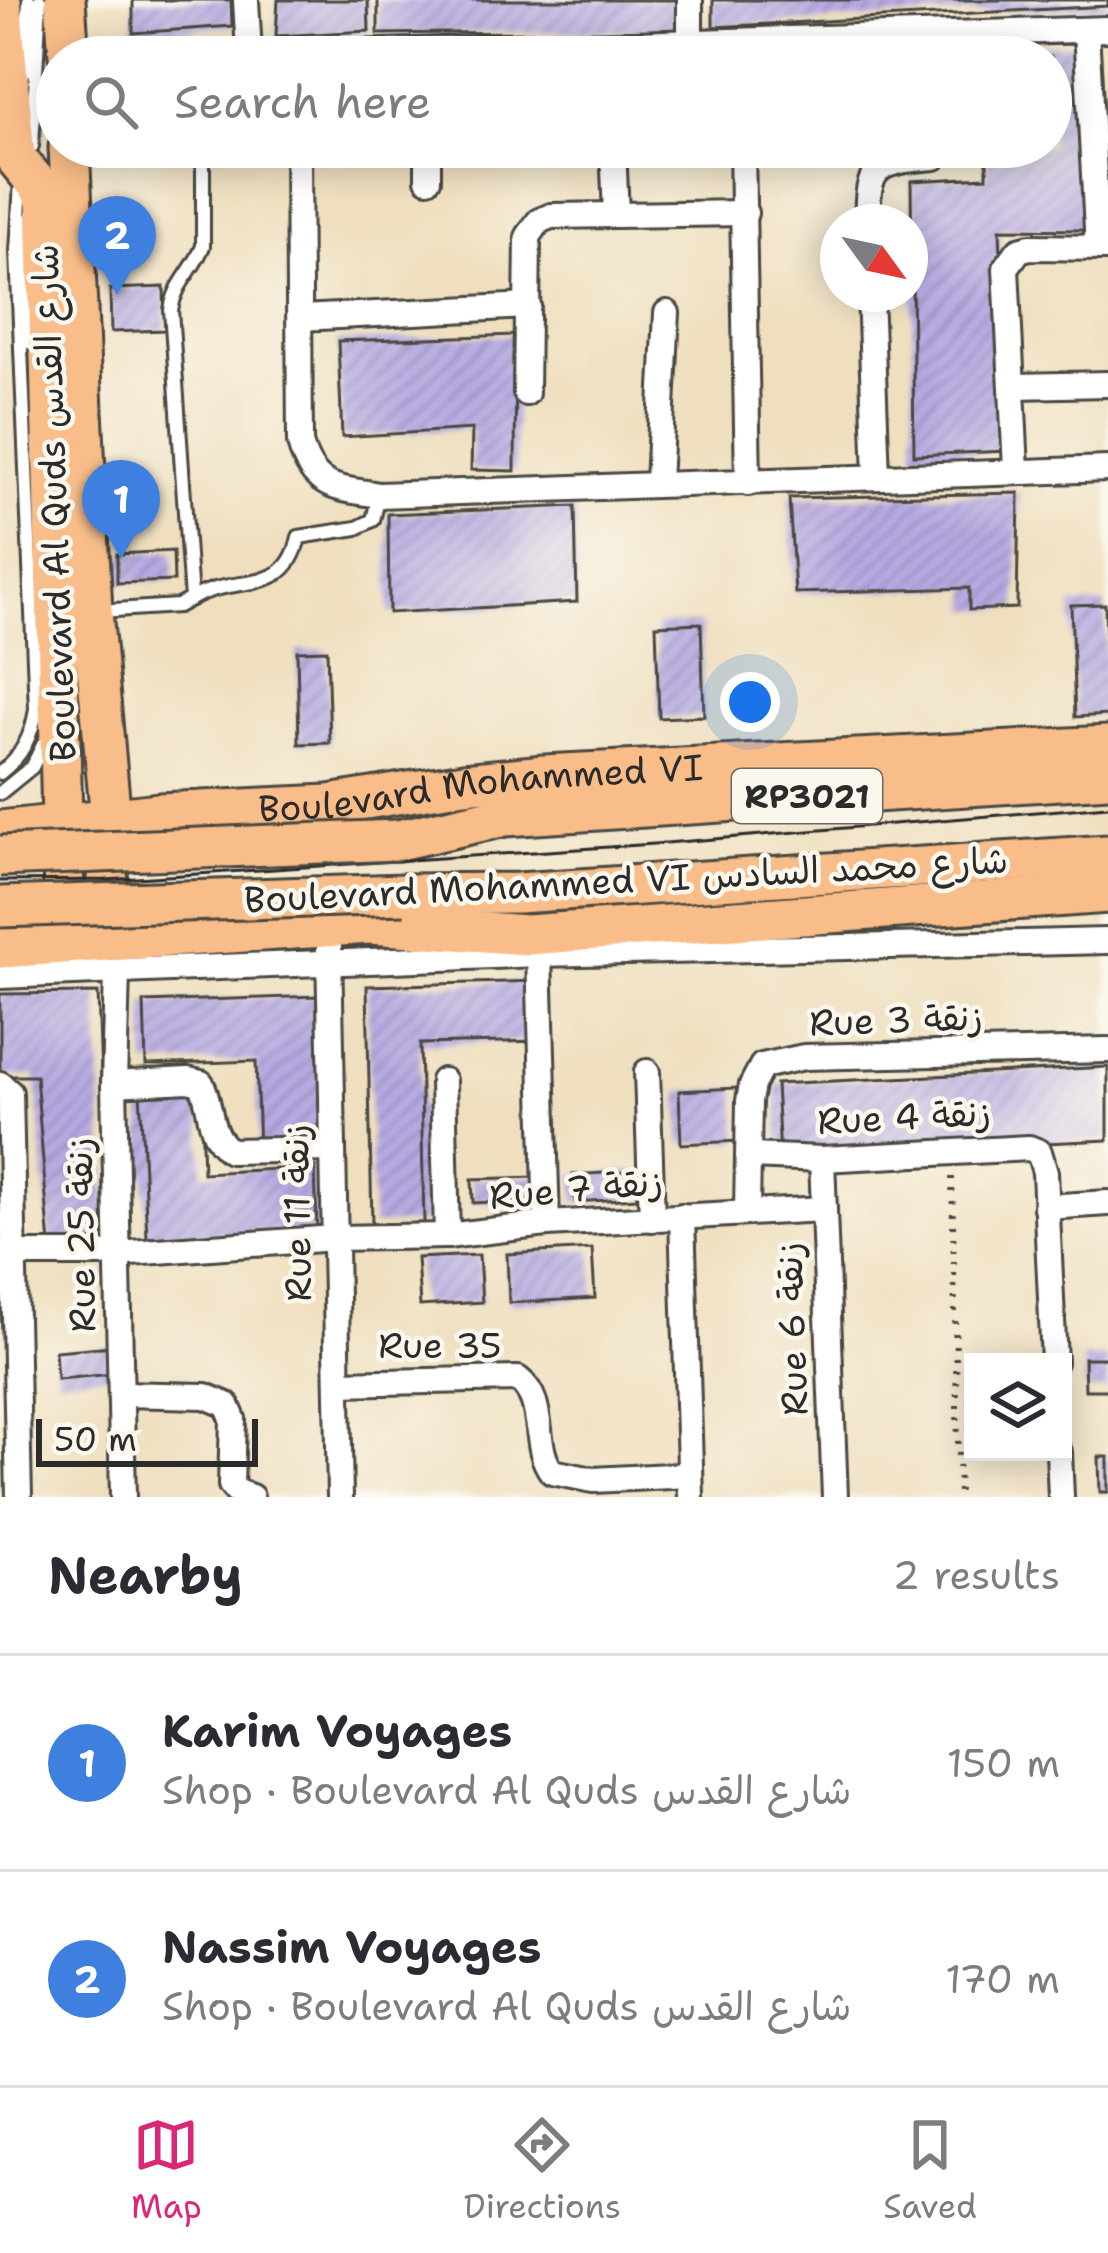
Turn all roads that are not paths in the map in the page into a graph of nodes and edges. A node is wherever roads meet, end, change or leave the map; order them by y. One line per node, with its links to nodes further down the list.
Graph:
1 (1, 0): 12 (main road, Boulevard Al Quds شارع القدس)
2 (28, 0): 12 (lane)
3 (40, 0): 12 (lane)
4 (65, 0): 8 (main road)
5 (246, 0): 9 (street)
6 (690, 0): 10 (street)
7 (1097, 30): 11 (street); 24 (street)
8 (68, 36)
9 (248, 36)
10 (690, 36)
11 (1044, 36)
12 (16, 160): 41 (lane); 43 (lane); 45 (main road, Boulevard Al Quds شارع القدس)
13 (70, 168): 39 (main road, Boulevard Al Quds شارع القدس)
14 (203, 168): 38 (lane)
15 (298, 168): 28 (street)
16 (428, 168): 20 (street)
17 (615, 168): 23 (street)
18 (743, 168): 22 (street)
19 (882, 168): 21 (street)
20 (428, 179)
21 (867, 204)
22 (746, 213): 23 (street); 36 (street)
23 (616, 214): 25 (street)
24 (1103, 248): 30 (street)
25 (528, 306): 28 (street); 31 (street)
26 (872, 312): 34 (street)
27 (667, 313): 35 (street)
28 (302, 318): 37 (street)
29 (1108, 384): 30 (street)
30 (1015, 386): 33 (street)
31 (526, 392)
32 (1108, 469): 33 (street)
33 (1016, 470): 34 (street)
34 (878, 476): 36 (street)
35 (658, 482): 36 (street); 37 (street)
36 (748, 482)
37 (379, 495): 38 (lane)
38 (191, 599): 39 (lane)
39 (92, 611): 44 (main road, Boulevard Al Quds شارع القدس)
40 (1108, 746): 44 (main road, Boulevard Mohammed VI)
41 (0, 773)
42 (1108, 777): 48 (main road, Boulevard Mohammed VI شارع محمد السادس / RP3021, bridge)
43 (0, 793)
44 (111, 820): 45 (main road, Boulevard Mohammed VI); 54 (main road, Boulevard Al Quds شارع القدس)
45 (62, 825): 46 (main road, Boulevard Mohammed VI); 54 (main road, Boulevard Al Quds شارع القدس)
46 (0, 831)
47 (1108, 855): 50 (main road, Boulevard Mohammed VI شارع محمد السادس / RP3021, bridge)
48 (0, 856)
49 (1108, 893): 52 (main road)
50 (0, 907)
51 (1108, 941): 55 (street)
52 (329, 945): 54 (main road); 55 (street); 62 (street, Rue 11 زنقة)
53 (0, 948): 54 (main road)
54 (95, 954): 56 (street); 60 (street, Rue 25 زنقة)
55 (539, 954): 71 (street)
56 (0, 976)
57 (1108, 1051): 63 (street, Rue 3 زنقة)
58 (647, 1072): 70 (street)
59 (443, 1082): 72 (street)
60 (114, 1084): 62 (street); 75 (street, Rue 25 زنقة)
61 (5, 1088): 74 (street)
62 (333, 1148): 73 (street, Rue 11 زنقة)
63 (749, 1156): 64 (street, Rue 4 زنقة); 68 (street, Rue 3 زنقة)
64 (822, 1159): 66 (street, Rue 4 زنقة); 67 (street, Rue 6 زنقة)
65 (1108, 1203): 66 (street)
66 (1046, 1207): 76 (street)
67 (824, 1209): 68 (street, Rue 7 زنقة); 85 (street, Rue 6 زنقة)
68 (747, 1210): 69 (street, Rue 7 زنقة)
69 (682, 1216): 70 (street, Rue 7 زنقة); 80 (street)
70 (652, 1219): 71 (street, Rue 7 زنقة)
71 (547, 1225): 72 (street, Rue 7 زنقة)
72 (447, 1236): 73 (street, Rue 7 زنقة)
73 (334, 1238): 75 (street, Rue 7 زنقة); 77 (street, Rue 11 زنقة)
74 (7, 1254): 75 (street, Rue 7 زنقة); 81 (street)
75 (117, 1254): 78 (street, Rue 25 زنقة)
76 (1054, 1353)
77 (339, 1383): 80 (street, Rue 35); 84 (street, Rue 11 زنقة)
78 (121, 1394): 82 (street, Rue 25 زنقة); 83 (street)
79 (1059, 1461): 86 (street)
80 (690, 1486)
81 (20, 1497)
82 (123, 1497)
83 (251, 1497)
84 (340, 1497)
85 (835, 1497)
86 (1061, 1497)

